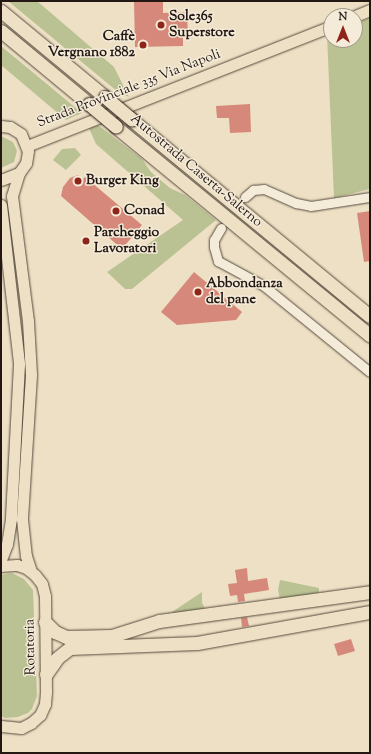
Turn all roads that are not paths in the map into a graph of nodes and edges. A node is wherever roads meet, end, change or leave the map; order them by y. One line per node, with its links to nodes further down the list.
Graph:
1 (1, 11): 12 (highway, Autostrada Caserta-Salerno, bridge)
2 (323, 29): 5 (main road, Strada Provinciale 335 Via Napoli)
3 (1, 31): 13 (highway, Autostrada Caserta-Salerno, bridge)
4 (1, 126): 5 (main road)
5 (27, 146): 6 (main road, Rotatoria)
6 (19, 173): 7 (main road); 17 (main road, Rotatoria)
7 (1, 180)
8 (245, 197): 9 (street)
9 (370, 197)
10 (1, 204): 15 (main road)
11 (221, 228): 14 (street)
12 (370, 316)
13 (369, 336)
14 (370, 372)
15 (1, 560)
16 (1, 566): 17 (main road)
17 (31, 571): 20 (main road, Rotatoria)
18 (370, 592): 20 (highway)
19 (370, 612): 21 (highway)
20 (45, 622): 21 (main road, Rotatoria)
21 (46, 674): 22 (main road, Rotatoria)
22 (1, 726)

